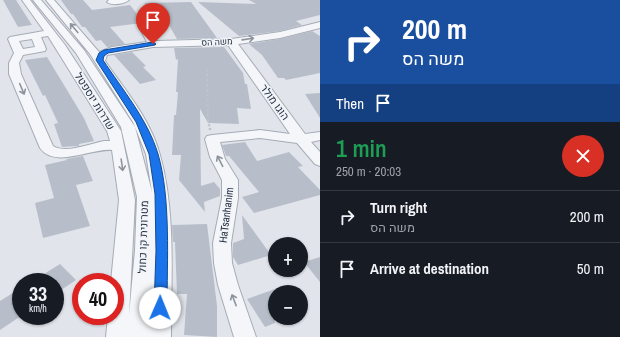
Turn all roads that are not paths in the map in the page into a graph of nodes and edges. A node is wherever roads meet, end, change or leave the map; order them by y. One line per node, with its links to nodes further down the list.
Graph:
1 (26, 0): 8 (street, שדרות יוספטל)
2 (37, 0): 21 (street, מטרונית קו כחול)
3 (50, 0): 12 (street, one-way to 3)
4 (125, 0): 5 (street)
5 (111, 2)
6 (320, 25): 10 (street, משה הס, one-way to 6)
7 (144, 27): 11 (street)
8 (50, 33): 9 (street); 18 (street, שדרות יוספטל)
9 (35, 35): 14 (street); 14 (street)
10 (232, 42): 11 (street, משה הס); 17 (street, הוגו מולר)
11 (153, 44): 13 (street, משה הס)
12 (89, 45): 13 (street, משה הס); 15 (street)
13 (112, 50): 15 (street)
14 (19, 52): 18 (street, one-way to 18)
15 (100, 60): 22 (street)
16 (320, 136): 17 (street)
17 (301, 139): 19 (street, הוגו מולר); 23 (street, HaTsanhanim, one-way to 17)
18 (118, 146): 20 (street, שדרות יוספטל, one-way to 20)
19 (320, 161)
20 (117, 337)
21 (138, 337)
22 (160, 337)
23 (245, 337)

